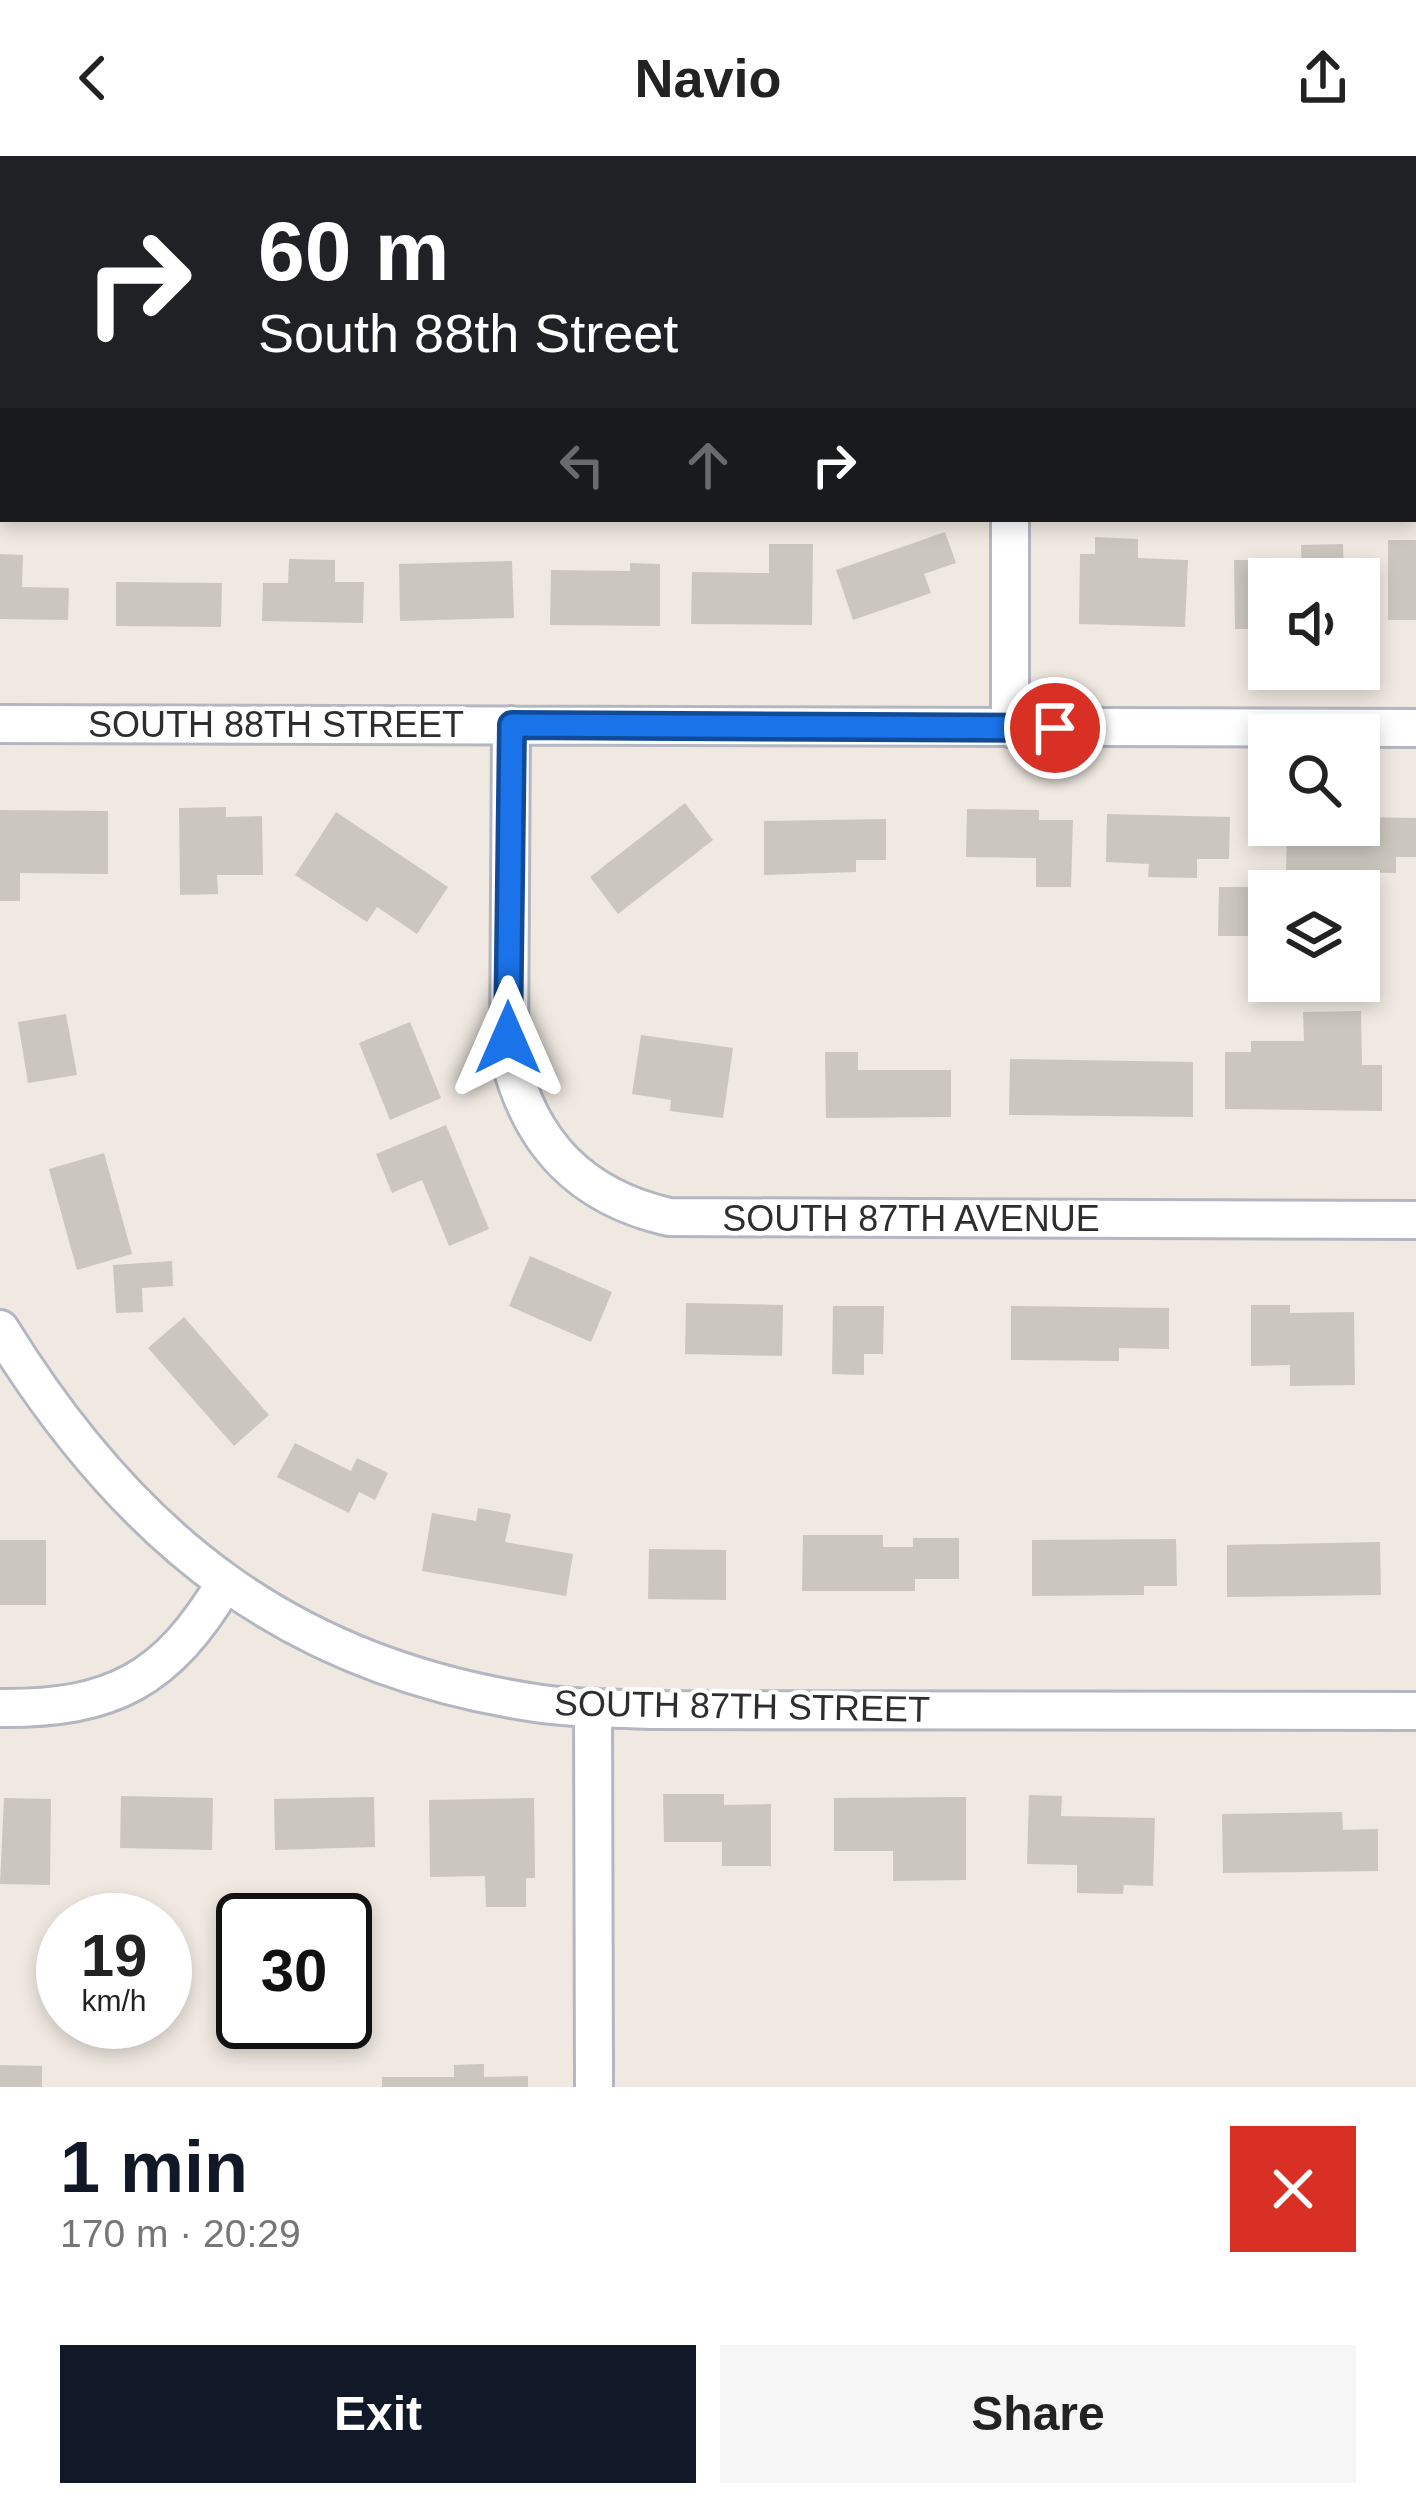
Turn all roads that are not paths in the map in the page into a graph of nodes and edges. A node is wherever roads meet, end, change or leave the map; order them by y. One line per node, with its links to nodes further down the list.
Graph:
1 (1010, 522): 4 (street)
2 (0, 724): 3 (street, SOUTH 88TH STREET)
3 (512, 725): 4 (street, SOUTH 88TH STREET); 6 (street, SOUTH 87TH AVENUE)
4 (1010, 728): 5 (street, SOUTH 88TH STREET)
5 (1416, 728)
6 (1416, 1220)
7 (0, 1329): 8 (street, SOUTH 87TH STREET)
8 (225, 1583): 9 (street, SOUTH 87TH STREET); 10 (street)
9 (593, 1707): 11 (street, SOUTH 87TH STREET); 12 (street)
10 (0, 1708)
11 (1416, 1711)
12 (595, 2087)

